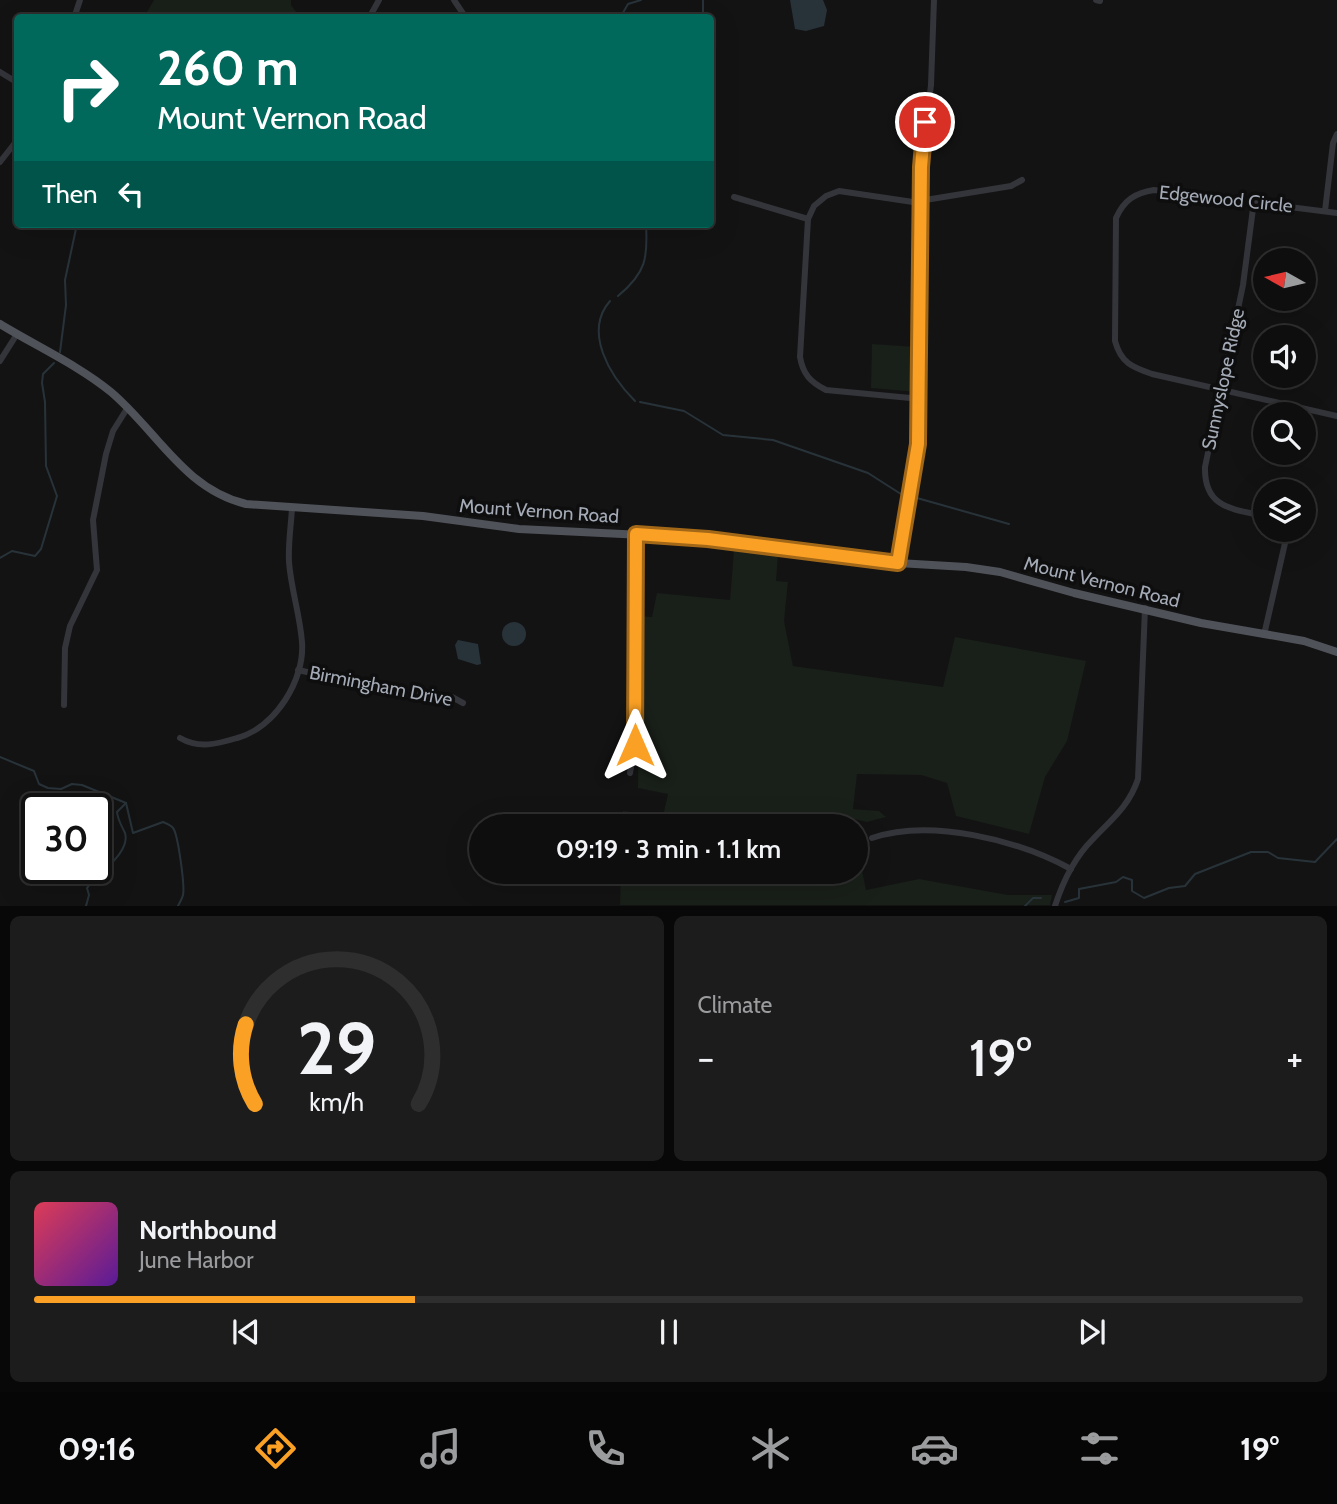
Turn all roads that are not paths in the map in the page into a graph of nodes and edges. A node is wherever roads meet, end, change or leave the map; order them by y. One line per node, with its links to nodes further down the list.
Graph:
1 (934, 0): 7 (street)
2 (1337, 134): 9 (street)
3 (14, 144): 4 (street)
4 (0, 162)
5 (1022, 180): 7 (street)
6 (734, 197): 11 (street)
7 (921, 200): 11 (street); 16 (street)
8 (1254, 201): 9 (street, Edgewood Circle); 15 (street, Sunnyslope Ridge); 15 (street, Edgewood Circle)
9 (1325, 211): 10 (street, Edgewood Circle)
10 (1337, 213)
11 (808, 219): 16 (street)
12 (0, 324): 13 (main road, Mount Vernon Road)
13 (17, 334): 14 (street); 17 (main road, Mount Vernon Road)
14 (0, 361)
15 (1221, 389): 18 (street, Edgewood Circle); 20 (street, Sunnyslope Ridge)
16 (920, 399): 23 (street)
17 (128, 407): 19 (main road, Mount Vernon Road); 29 (street)
18 (1337, 416)
19 (292, 508): 21 (main road, Mount Vernon Road); 27 (street)
20 (1253, 514)
21 (636, 534): 23 (main road, Mount Vernon Road); 31 (street)
22 (1285, 542): 25 (street)
23 (898, 563): 24 (main road, Mount Vernon Road)
24 (1145, 608): 25 (main road, Mount Vernon Road); 33 (street)
25 (1264, 635): 26 (main road, Mount Vernon Road)
26 (1337, 652)
27 (298, 670): 28 (street, Birmingham Drive); 30 (street)
28 (463, 702)
29 (64, 705)
30 (180, 738)
31 (629, 773)
32 (872, 838): 33 (street)
33 (1070, 869): 34 (street)
34 (1055, 905)

